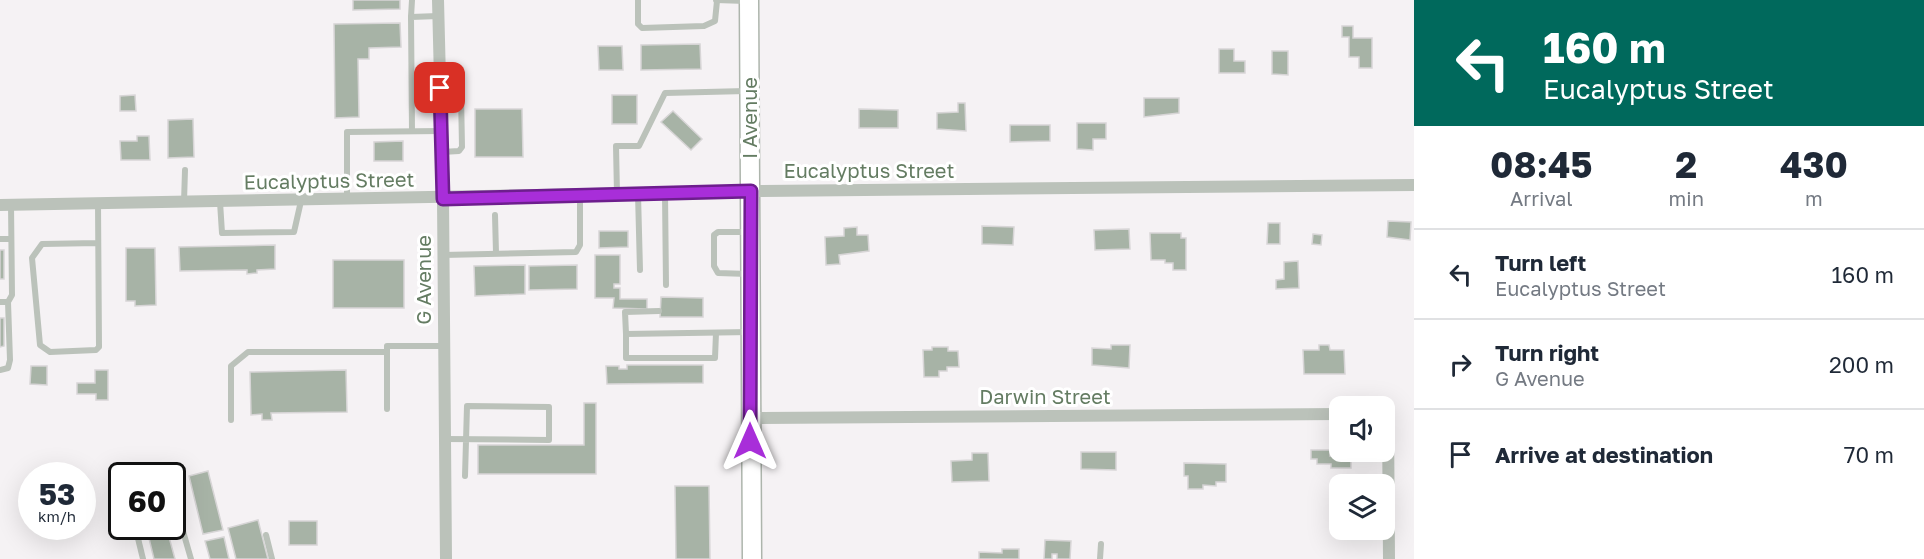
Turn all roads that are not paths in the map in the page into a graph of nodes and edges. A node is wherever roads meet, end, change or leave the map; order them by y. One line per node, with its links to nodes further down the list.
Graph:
1 (412, 0): 7 (lane)
2 (438, 0): 6 (street, G Avenue)
3 (638, 0): 4 (lane)
4 (716, 0): 5 (lane)
5 (749, 1): 9 (main road, I Avenue)
6 (438, 16): 7 (lane); 8 (street, G Avenue)
7 (411, 17): 10 (lane)
8 (440, 88): 11 (street, G Avenue); 12 (lane)
9 (750, 91): 15 (main road, I Avenue); 17 (lane)
10 (412, 131): 11 (lane); 21 (lane)
11 (441, 131): 12 (street, G Avenue)
12 (442, 152): 20 (street, G Avenue)
13 (185, 170): 23 (lane)
14 (1414, 185): 15 (street, Eucalyptus Street)
15 (751, 191): 16 (street, Eucalyptus Street); 28 (main road, I Avenue)
16 (665, 193): 18 (street, Eucalyptus Street); 36 (lane)
17 (617, 194): 18 (street, Eucalyptus Street); 19 (street, Eucalyptus Street)
18 (638, 194): 34 (lane)
19 (580, 195): 20 (street, Eucalyptus Street); 32 (lane)
20 (443, 199): 21 (street, Eucalyptus Street); 33 (street, G Avenue)
21 (347, 200): 22 (street, Eucalyptus Street)
22 (301, 201): 24 (street, Eucalyptus Street); 24 (lane)
23 (184, 202): 24 (street, Eucalyptus Street); 25 (street, Eucalyptus Street)
24 (219, 202)
25 (98, 203): 26 (street, Eucalyptus Street); 31 (lane)
26 (6, 205): 30 (lane)
27 (495, 215): 32 (lane)
28 (751, 232): 35 (main road, I Avenue); 35 (lane)
29 (0, 239): 30 (lane)
30 (11, 239): 38 (lane)
31 (98, 243): 31 (lane)
32 (496, 253): 33 (lane)
33 (444, 255): 43 (street, G Avenue)
34 (640, 270)
35 (751, 274): 40 (main road, I Avenue)
36 (666, 285)
37 (0, 302): 38 (lane)
38 (8, 302): 45 (lane)
39 (659, 311): 42 (lane)
40 (750, 332): 41 (lane); 48 (main road, I Avenue)
41 (716, 333): 42 (lane); 42 (lane)
42 (626, 334)
43 (444, 346): 44 (lane); 50 (street, G Avenue)
44 (387, 352): 46 (lane); 49 (lane)
45 (0, 369)
46 (387, 409)
47 (1329, 414): 48 (street, Darwin Street)
48 (750, 418): 62 (main road, I Avenue)
49 (231, 420)
50 (445, 439): 51 (lane); 61 (street, G Avenue)
51 (466, 439): 51 (lane); 53 (lane)
52 (1387, 462): 64 (street)
53 (465, 476)
54 (266, 535): 60 (lane)
55 (138, 540): 58 (lane)
56 (186, 540): 59 (lane)
57 (1101, 544): 63 (lane)
58 (143, 559)
59 (191, 559)
60 (272, 559)
61 (446, 559)
62 (752, 559)
63 (1100, 559)
64 (1389, 559)

